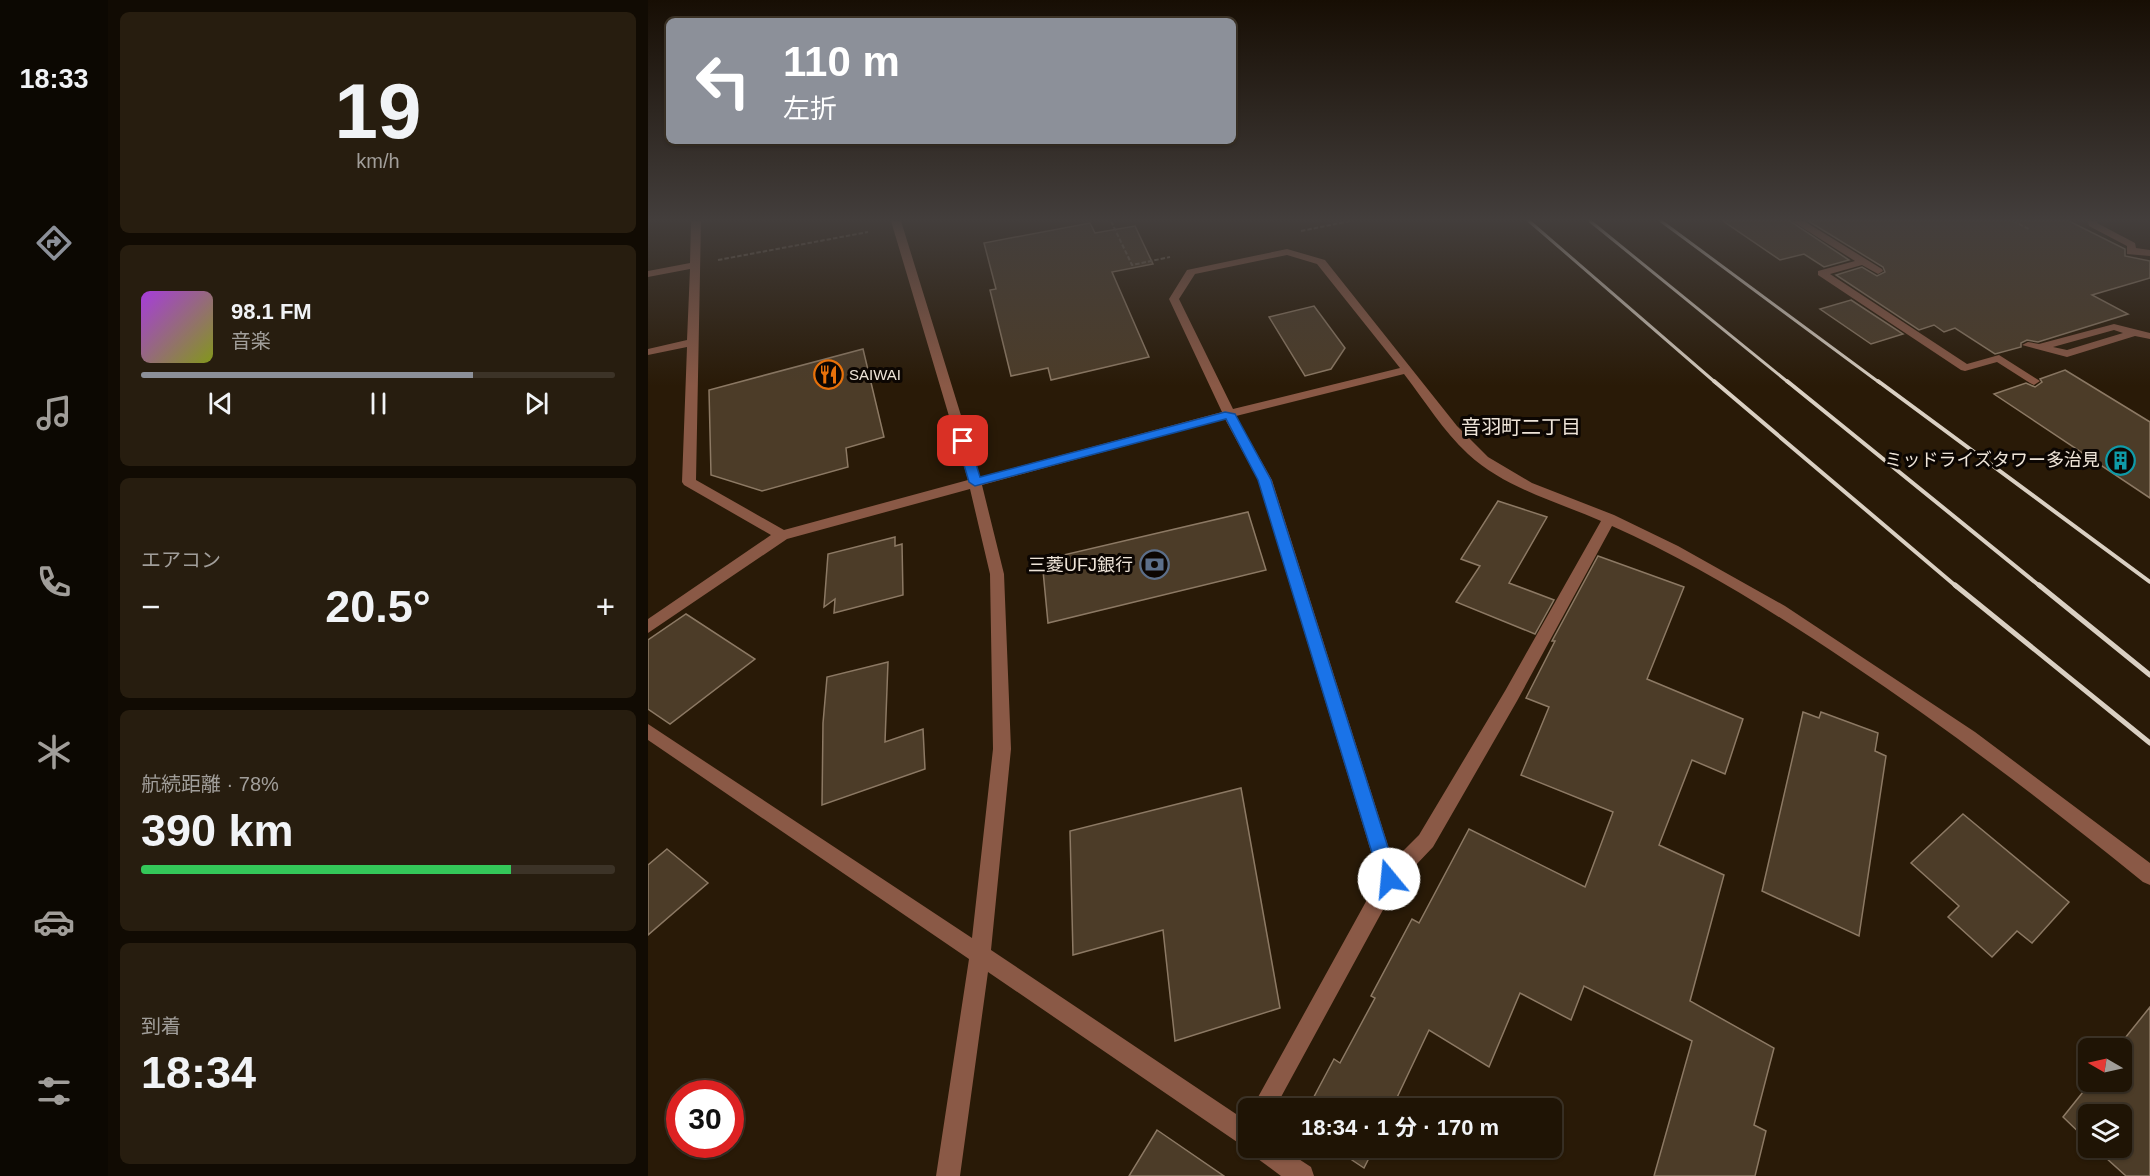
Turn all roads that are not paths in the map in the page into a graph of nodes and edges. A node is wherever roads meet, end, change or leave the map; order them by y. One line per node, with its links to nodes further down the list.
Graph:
1 (693, 276): 7 (street)
2 (913, 276): 13 (street)
3 (1189, 276): 12 (street)
4 (1332, 276): 10 (street)
5 (1826, 276): 11 (street)
6 (2150, 336): 8 (street)
7 (691, 343): 9 (street); 15 (street)
8 (2032, 346)
9 (648, 352)
10 (1407, 370): 12 (street); 14 (street)
11 (2034, 381)
12 (1229, 414): 13 (street); 19 (street)
13 (975, 482): 15 (street); 20 (street)
14 (1609, 518): 18 (street); 19 (street)
15 (782, 535): 16 (street)
16 (648, 627)
17 (648, 730): 20 (street)
18 (2150, 875)
19 (1389, 879): 21 (street)
20 (980, 954): 22 (street); 24 (street)
21 (1269, 1098)
22 (1238, 1131)
23 (1276, 1158): 25 (street)
24 (948, 1176)
25 (1302, 1176)

